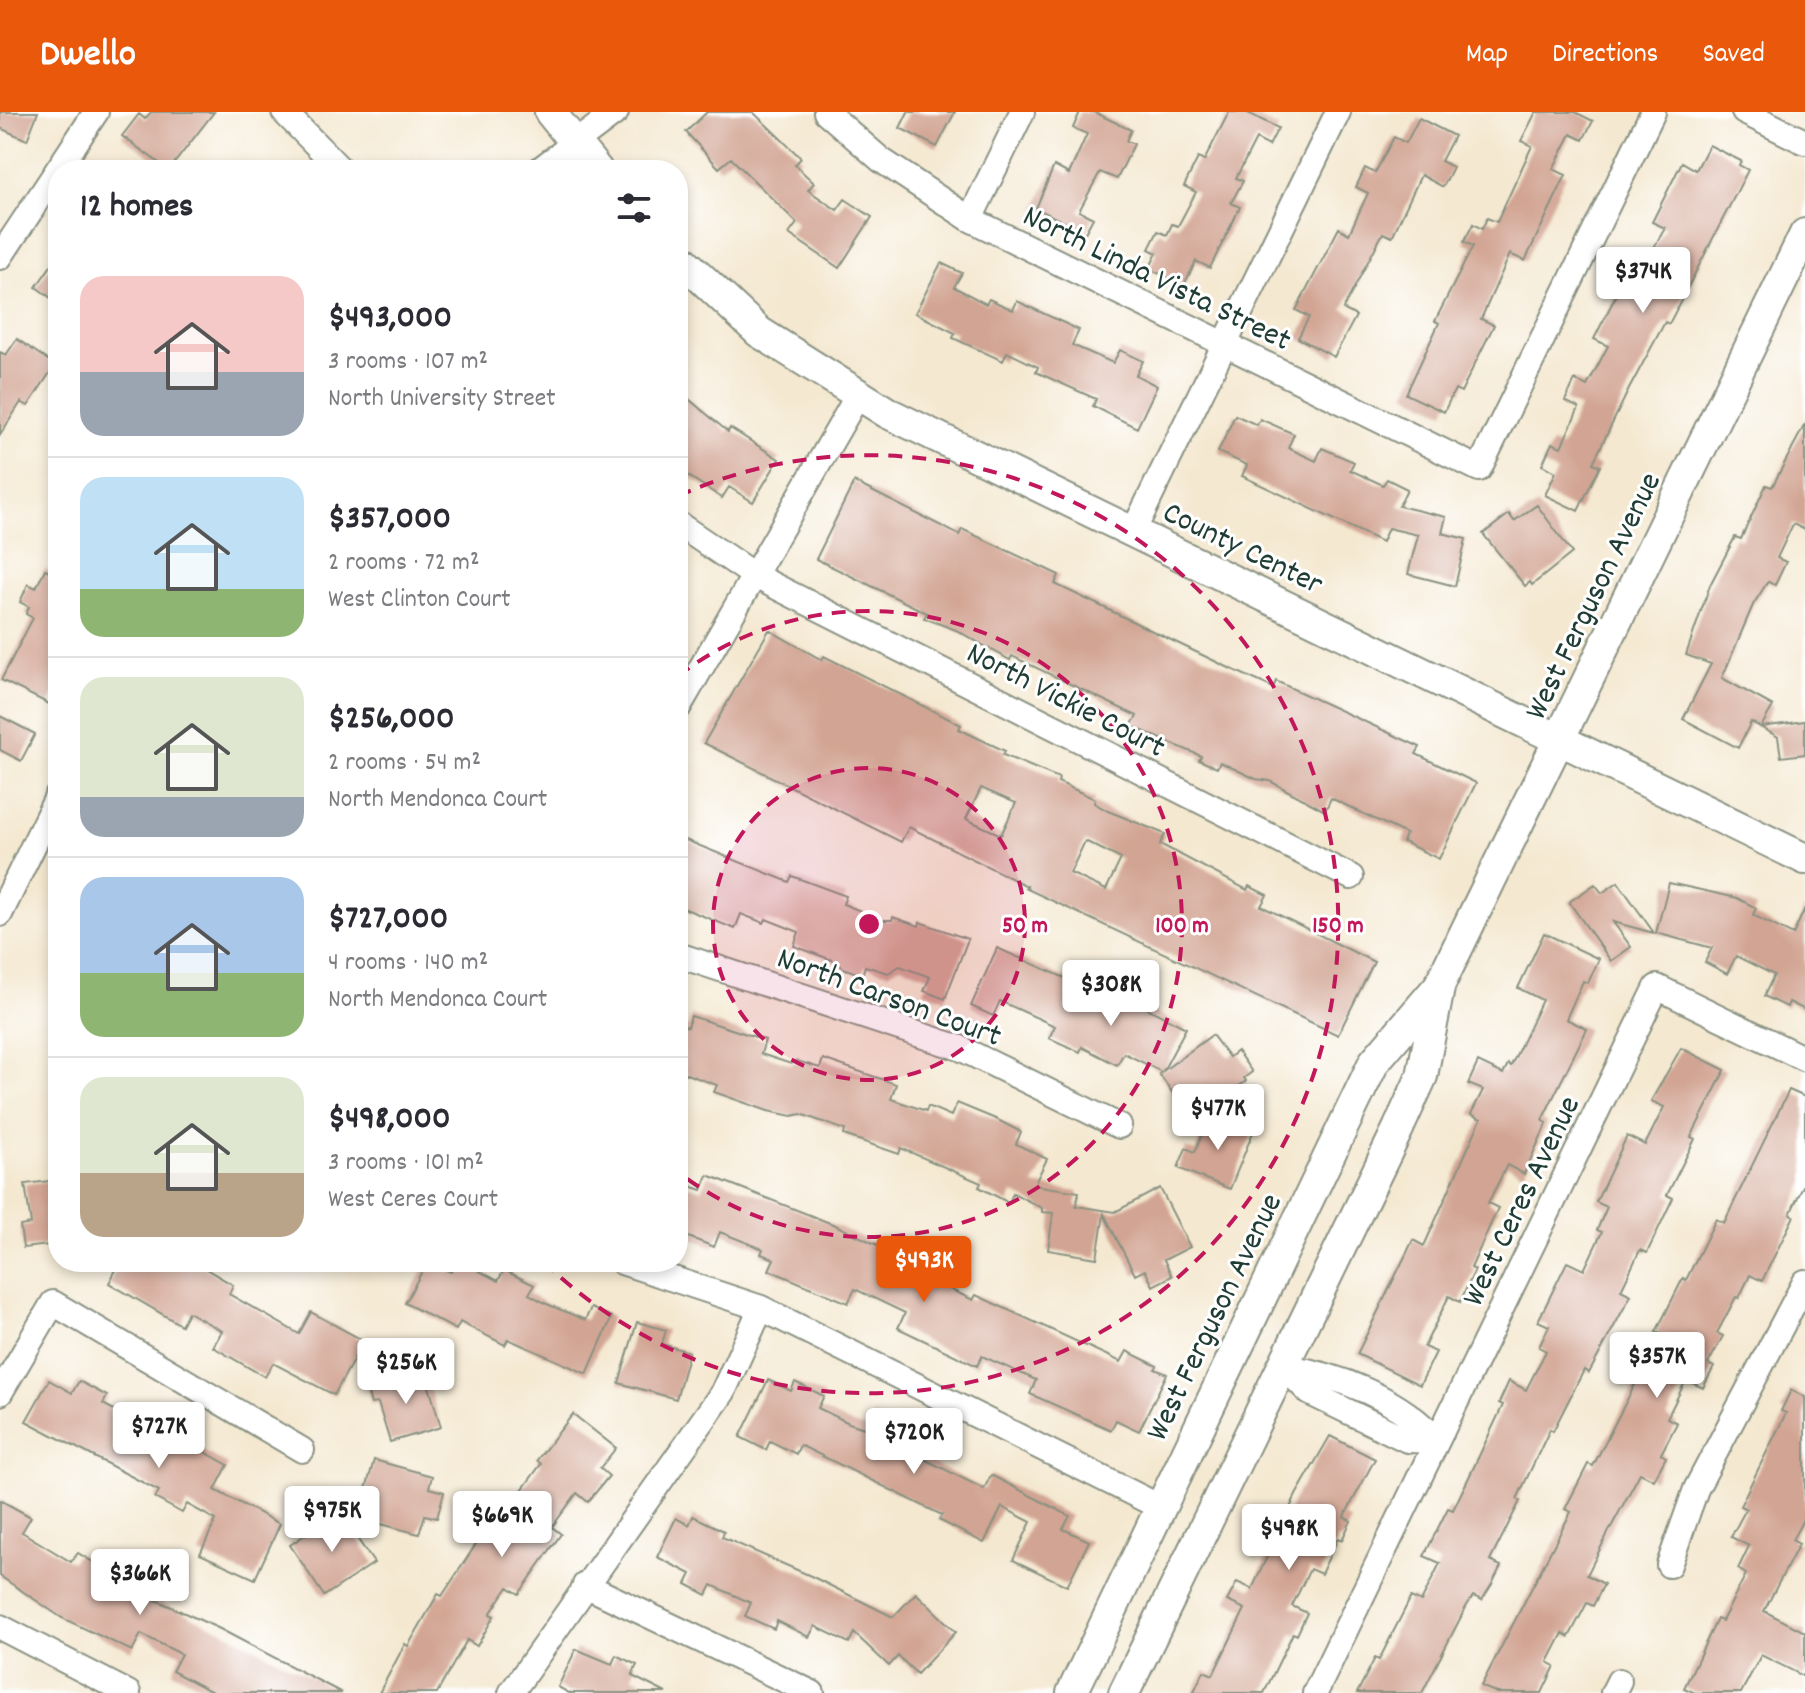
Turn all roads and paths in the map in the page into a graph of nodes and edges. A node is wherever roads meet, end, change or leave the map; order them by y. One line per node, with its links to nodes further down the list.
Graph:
1 (96, 112): 12 (street)
2 (284, 112): 13 (street)
3 (550, 112): 10 (street)
4 (616, 112): 10 (street)
5 (826, 112): 17 (street, North Linda Vista Street)
6 (1022, 112): 17 (street)
7 (1338, 112): 21 (street)
8 (1653, 112): 21 (street, North Linda Vista Street)
9 (1744, 112): 11 (street)
10 (574, 141): 14 (street); 15 (street)
11 (1805, 142)
12 (64, 160)
13 (331, 160)
14 (551, 160)
15 (589, 160)
16 (48, 184): 19 (street)
17 (970, 219): 21 (street, North Linda Vista Street)
18 (1805, 234): 27 (street, West Ferguson Avenue)
19 (0, 257)
20 (688, 265): 22 (street, County Center)
21 (1223, 344): 24 (street)
22 (858, 395): 24 (street, County Center); 25 (street)
23 (688, 531): 25 (street, North Vickie Court)
24 (1133, 532): 27 (street, County Center)
25 (755, 576): 26 (street); 30 (street, North Vickie Court)
26 (688, 691)
27 (1559, 741): 29 (street, County Center); 33 (street, West Ferguson Avenue)
28 (48, 816): 31 (street)
29 (1805, 859)
30 (1351, 877)
31 (0, 914)
32 (688, 958): 35 (street, North Carson Court)
33 (1439, 986): 39 (street, West Ferguson Avenue); 43 (street, West Ferguson Avenue)
34 (1805, 1059): 41 (street, West Ceres Avenue)
35 (1119, 1126)
36 (652, 1272): 38 (street)
37 (1805, 1282): 44 (street)
38 (761, 1308): 43 (street); 45 (street)
39 (1284, 1367): 41 (street); 51 (street, West Ferguson Avenue)
40 (0, 1393): 42 (street)
41 (1437, 1441): 52 (street, West Ceres Avenue)
42 (302, 1450)
43 (1160, 1507): 50 (street, West Ferguson Avenue)
44 (1669, 1565)
45 (585, 1585): 48 (street); 49 (street)
46 (0, 1627): 47 (street)
47 (128, 1693)
48 (511, 1693)
49 (812, 1693)
50 (1072, 1693)
51 (1124, 1693)
52 (1315, 1693)

